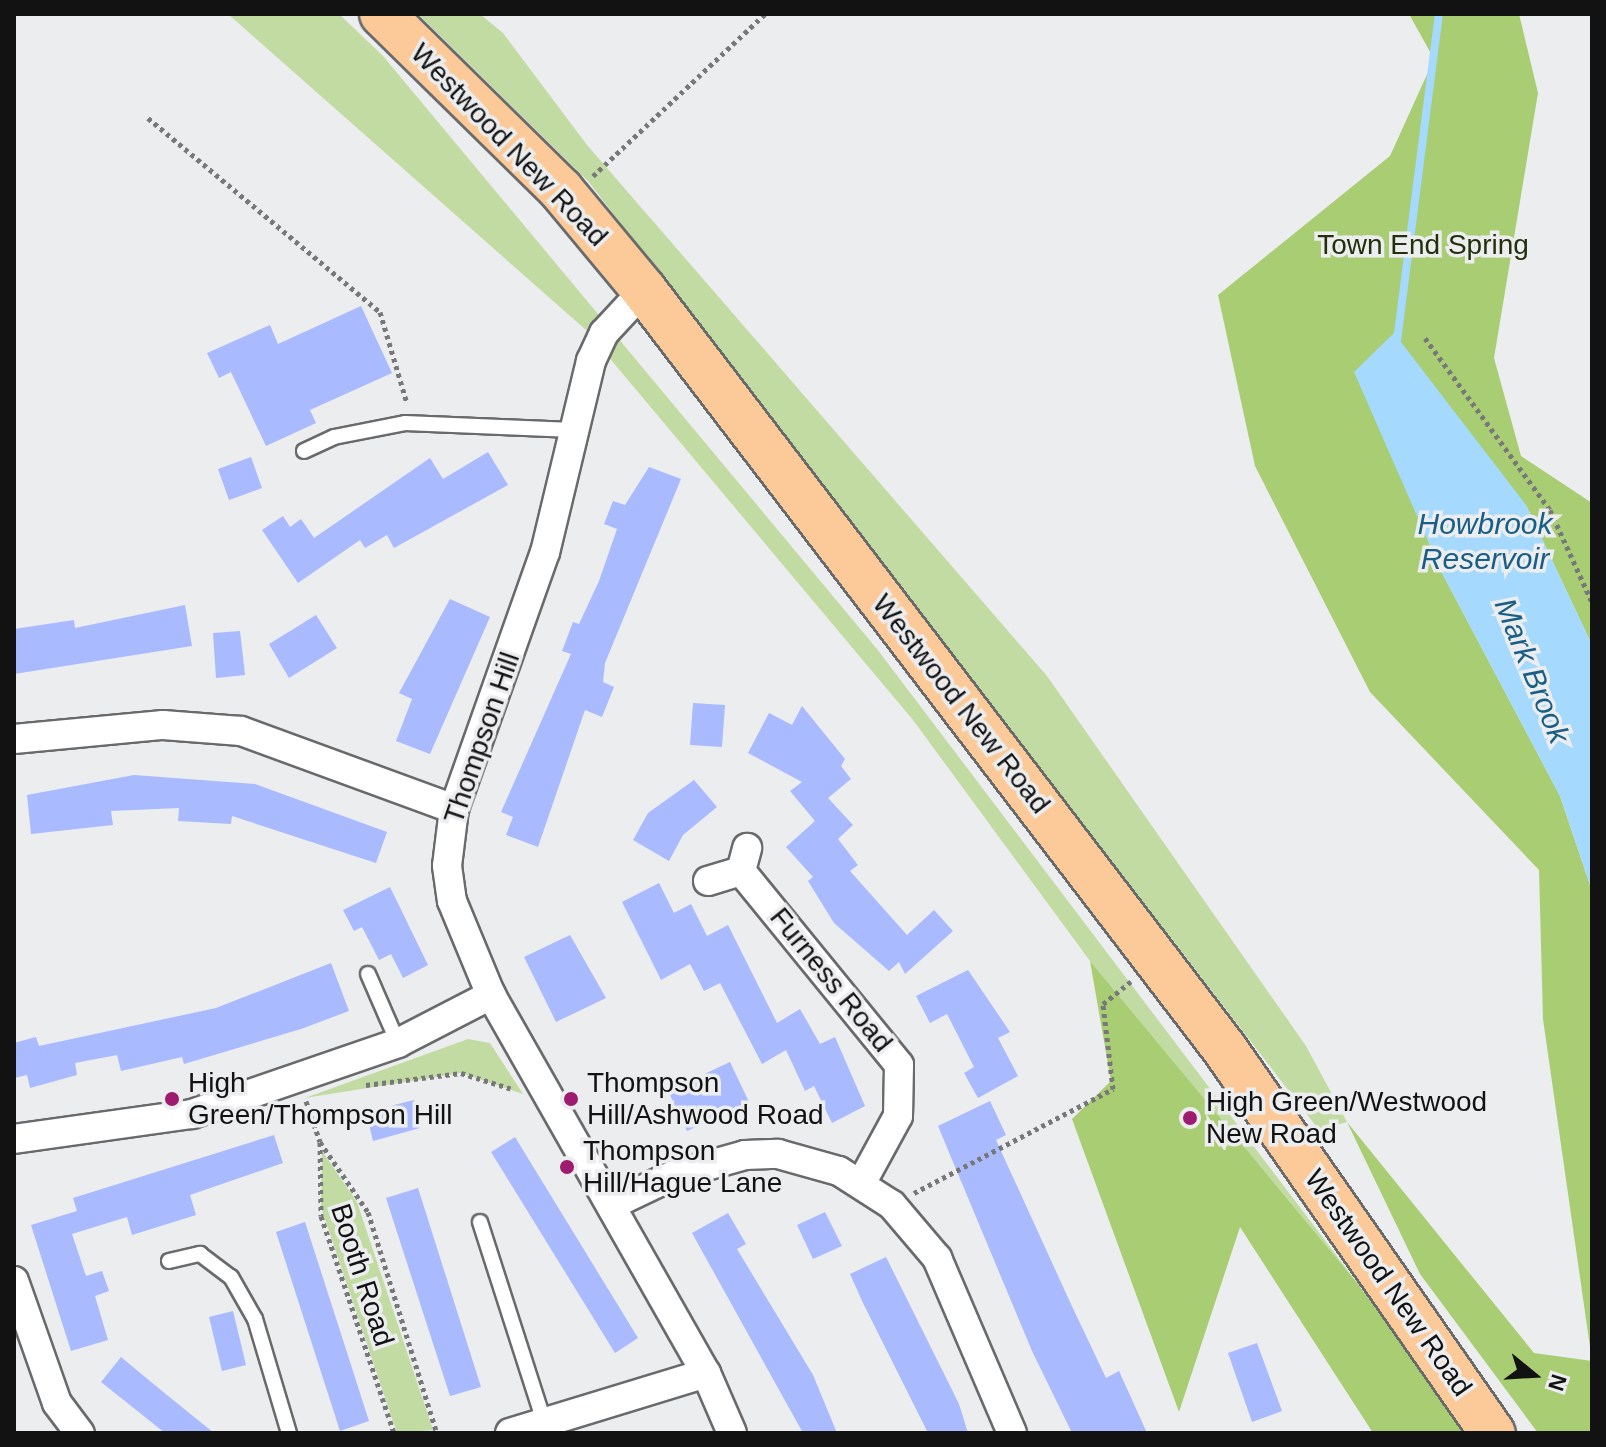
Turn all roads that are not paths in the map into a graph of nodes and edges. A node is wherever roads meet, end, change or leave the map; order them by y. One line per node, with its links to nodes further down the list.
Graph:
1 (382, 14): 2 (highway, Westwood New Road)
2 (644, 290): 3 (street, Thompson Hill); 24 (highway, Westwood New Road)
3 (573, 430): 4 (lane); 6 (street, Thompson Hill)
4 (304, 451)
5 (14, 739): 6 (street)
6 (454, 809): 9 (street, Thompson Hill)
7 (708, 881): 12 (street, Furness Road)
8 (368, 974): 10 (lane)
9 (491, 995): 10 (street); 13 (street, Thompson Hill)
10 (398, 1043): 11 (street)
11 (14, 1139)
12 (861, 1184): 13 (street); 23 (street)
13 (611, 1205): 17 (street, Thompson Hill)
14 (480, 1222): 18 (lane)
15 (169, 1261): 20 (lane)
16 (14, 1281): 19 (street)
17 (706, 1373): 18 (street); 22 (street, Thompson Hill)
18 (545, 1424): 21 (street)
19 (80, 1433)
20 (289, 1433)
21 (510, 1433)
22 (732, 1433)
23 (1012, 1433)
24 (1493, 1433)

